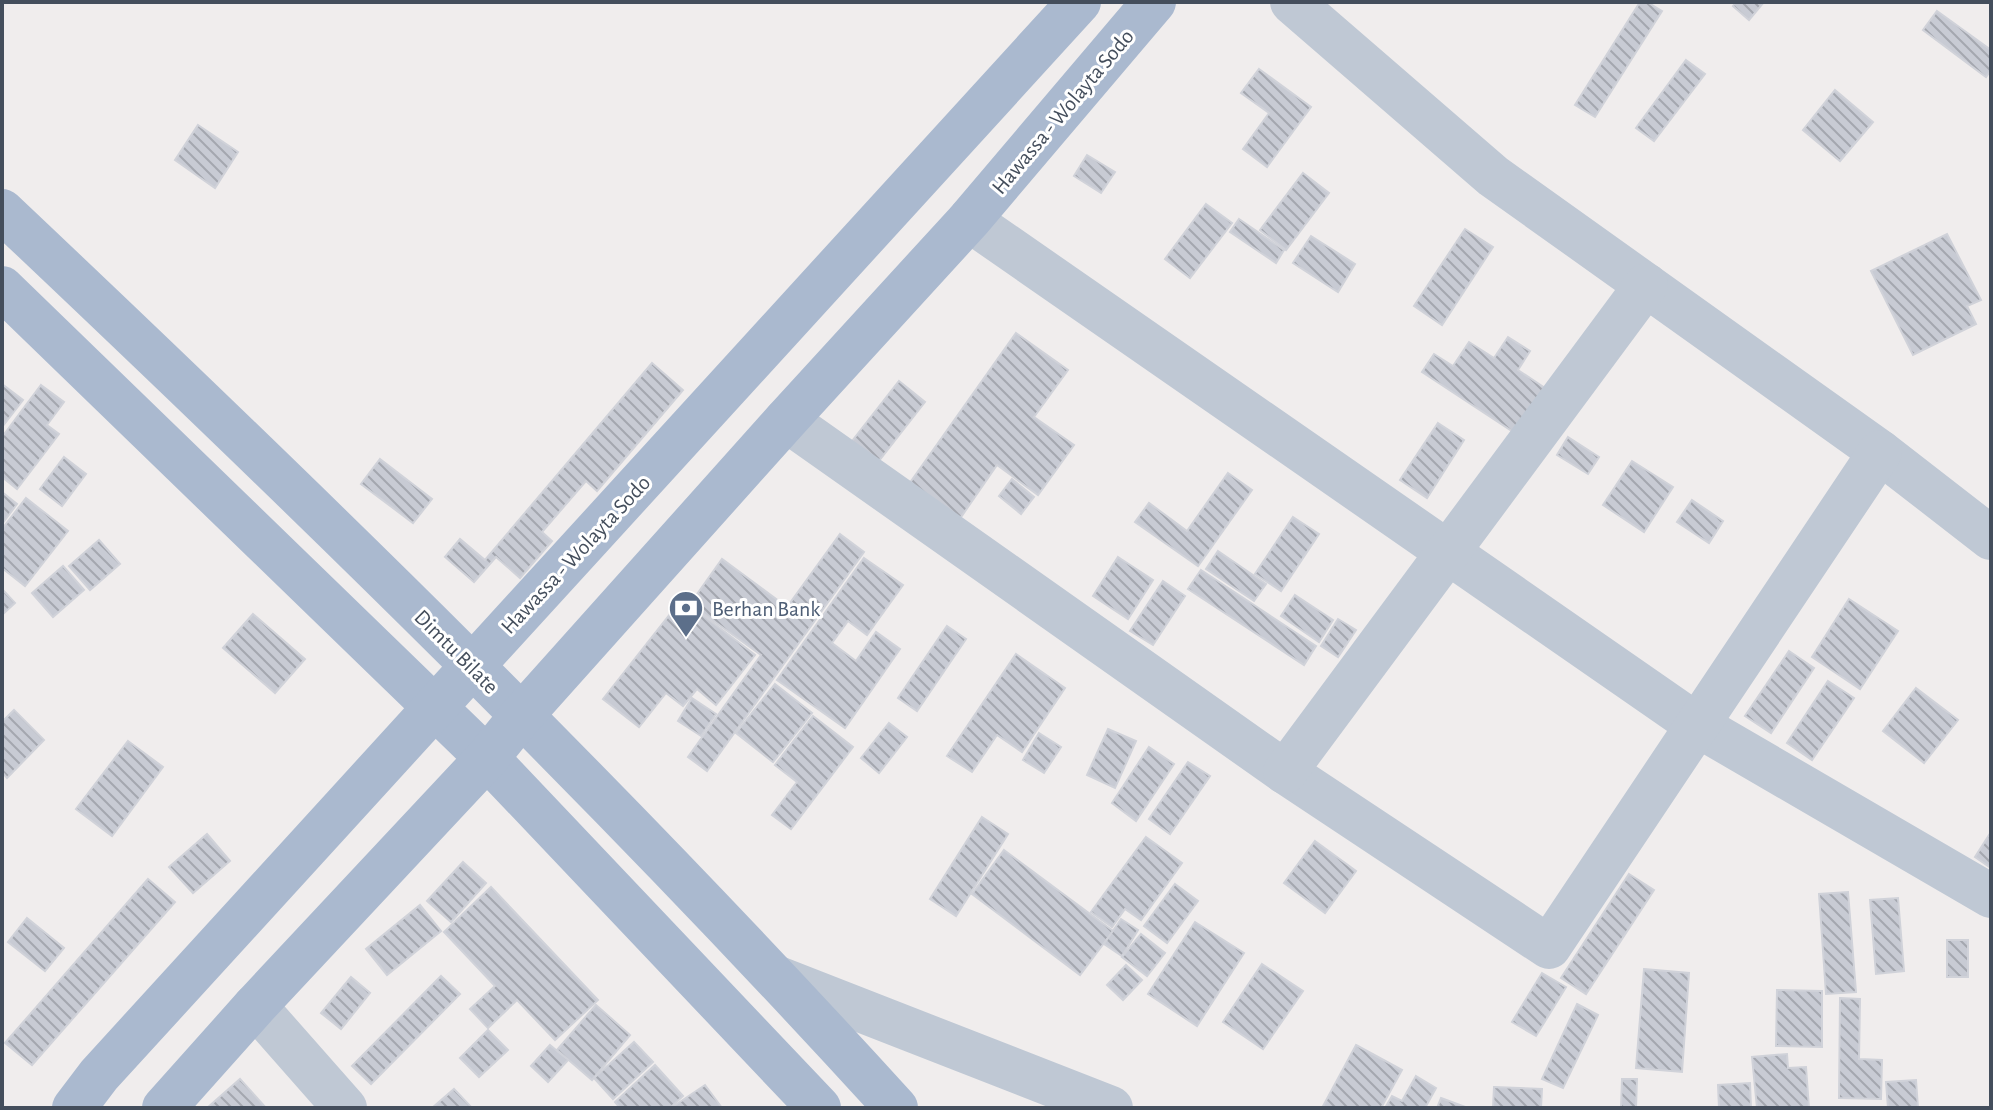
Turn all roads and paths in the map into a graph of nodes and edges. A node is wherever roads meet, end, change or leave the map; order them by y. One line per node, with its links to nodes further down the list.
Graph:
1 (1079, 2): 12 (main road, Hawassa - Wolayta Sodo)
2 (1154, 2): 5 (main road, Hawassa - Wolayta Sodo)
3 (1292, 2): 6 (street)
4 (2, 211): 12 (main road, Dimtu Bilate)
5 (969, 220): 8 (main road, Hawassa - Wolayta Sodo); 11 (street)
6 (1646, 285): 9 (street); 11 (street)
7 (2, 288): 13 (main road)
8 (786, 420): 14 (main road, Hawassa - Wolayta Sodo); 17 (street)
9 (1880, 452): 10 (street); 15 (street)
10 (1991, 538)
11 (1448, 552): 15 (street); 17 (street)
12 (472, 665): 13 (main road, Hawassa - Wolayta Sodo); 14 (main road, Dimtu Bilate)
13 (434, 706): 16 (main road); 21 (main road, Hawassa - Wolayta Sodo)
14 (521, 716): 16 (main road, Hawassa - Wolayta Sodo); 19 (main road, Dimtu Bilate)
15 (1697, 725): 17 (street); 18 (street)
16 (487, 758): 20 (main road, Hawassa - Wolayta Sodo); 24 (main road)
17 (1285, 772)
18 (1991, 896)
19 (778, 978): 25 (main road, Dimtu Bilate); 26 (street)
20 (255, 1006): 22 (main road, Hawassa - Wolayta Sodo); 23 (street)
21 (74, 1108)
22 (164, 1108)
23 (345, 1108)
24 (819, 1108)
25 (896, 1108)
26 (1111, 1108)

